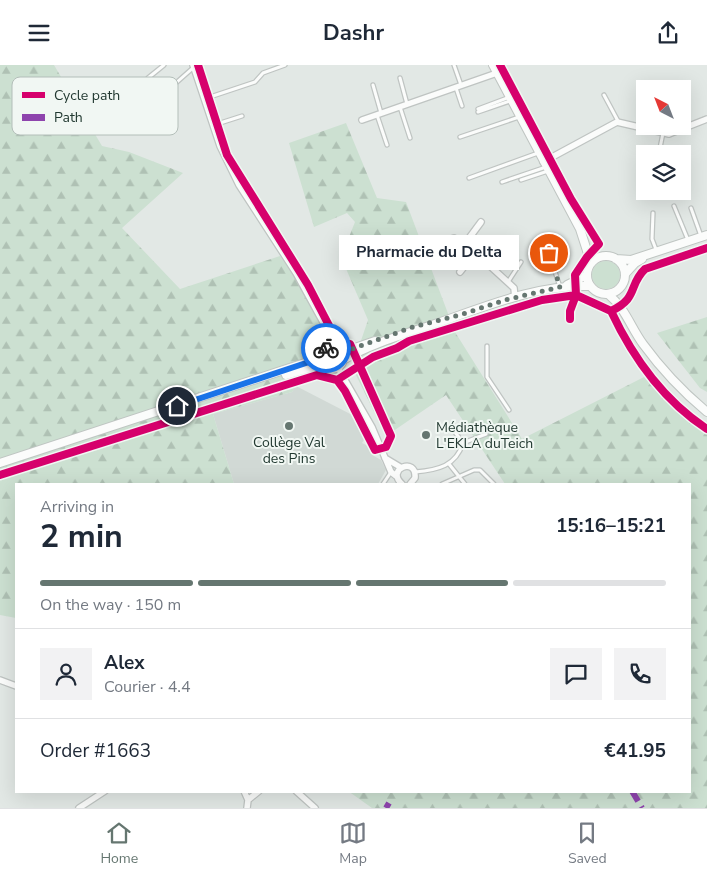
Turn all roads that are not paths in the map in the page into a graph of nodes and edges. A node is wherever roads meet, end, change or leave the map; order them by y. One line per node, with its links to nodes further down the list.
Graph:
1 (164, 65): 7 (lane)
2 (285, 65): 13 (lane)
3 (454, 65): 11 (lane)
4 (493, 65): 6 (main road)
5 (194, 66): 9 (lane); 13 (street)
6 (497, 73): 11 (street); 14 (main road)
7 (149, 77)
8 (400, 78): 15 (lane)
9 (178, 80)
10 (373, 85): 19 (lane)
11 (458, 86): 15 (street); 16 (lane)
12 (604, 95): 24 (lane)
13 (204, 99): 25 (street)
14 (511, 99): 18 (lane); 21 (main road)
15 (407, 104): 17 (street)
16 (462, 106)
17 (400, 107): 19 (street); 29 (lane)
18 (478, 111)
19 (379, 114): 23 (street); 30 (lane)
20 (242, 116): 25 (lane)
21 (520, 117): 28 (lane); 31 (main road)
22 (707, 119): 26 (street)
23 (362, 120)
24 (619, 123): 27 (street); 32 (street)
25 (213, 126): 64 (street)
26 (691, 126)
27 (636, 127)
28 (460, 137)
29 (410, 138)
30 (387, 145)
31 (538, 153): 32 (main road); 33 (lane)
32 (546, 167): 34 (lane); 35 (lane); 42 (main road)
33 (469, 178)
34 (521, 180)
35 (502, 183)
36 (674, 205): 41 (lane)
37 (691, 208): 40 (lane)
38 (653, 213): 46 (lane)
39 (481, 222): 44 (street)
40 (704, 236): 41 (main road)
41 (689, 241): 46 (main road)
42 (586, 243): 48 (main road); 51 (main road)
43 (434, 244): 44 (street)
44 (464, 245): 47 (street)
45 (549, 253): 57 (lane)
46 (654, 253): 49 (main road); 54 (main road)
47 (474, 254): 52 (street); 55 (street)
48 (601, 257): 49 (main road); 51 (main road)
49 (614, 258): 54 (main road)
50 (521, 262): 55 (lane)
51 (591, 263): 53 (main road)
52 (460, 272)
53 (587, 275): 56 (main road); 57 (main road)
54 (625, 275): 58 (main road)
55 (508, 282): 60 (street)
56 (590, 286): 57 (main road); 59 (main road)
57 (562, 287): 60 (main road)
58 (620, 287): 59 (main road); 61 (main road)
59 (608, 294): 61 (main road)
60 (515, 298): 62 (main road)
61 (621, 305): 71 (main road)
62 (463, 314): 64 (main road); 66 (main road)
63 (487, 346): 70 (lane)
64 (335, 348): 65 (main road); 66 (main road)
65 (323, 351): 67 (main road); 69 (main road)
66 (343, 360): 68 (main road)
67 (325, 367): 68 (main road); 69 (main road)
68 (338, 368): 75 (street)
69 (195, 400): 76 (main road)
70 (510, 410)
71 (707, 412)
72 (452, 428): 74 (lane)
73 (486, 434): 74 (lane)
74 (463, 443): 77 (lane)
75 (385, 458): 78 (street); 79 (street)
76 (0, 463)
77 (449, 464): 80 (lane); 81 (lane)
78 (400, 467): 80 (street); 82 (street)
79 (391, 472): 82 (street); 83 (lane)
80 (415, 472): 85 (street)
81 (459, 474): 86 (lane); 87 (lane); 88 (lane)
82 (396, 476): 84 (street)
83 (384, 483)
84 (401, 483)
85 (411, 483)
86 (444, 483)
87 (464, 483)
88 (493, 483)
89 (0, 680): 90 (street)
90 (15, 686)
91 (101, 793): 96 (street)
92 (245, 793): 95 (street)
93 (257, 793): 95 (street)
94 (298, 793): 98 (street)
95 (248, 800): 97 (street)
96 (79, 808)
97 (247, 808)
98 (315, 808)

